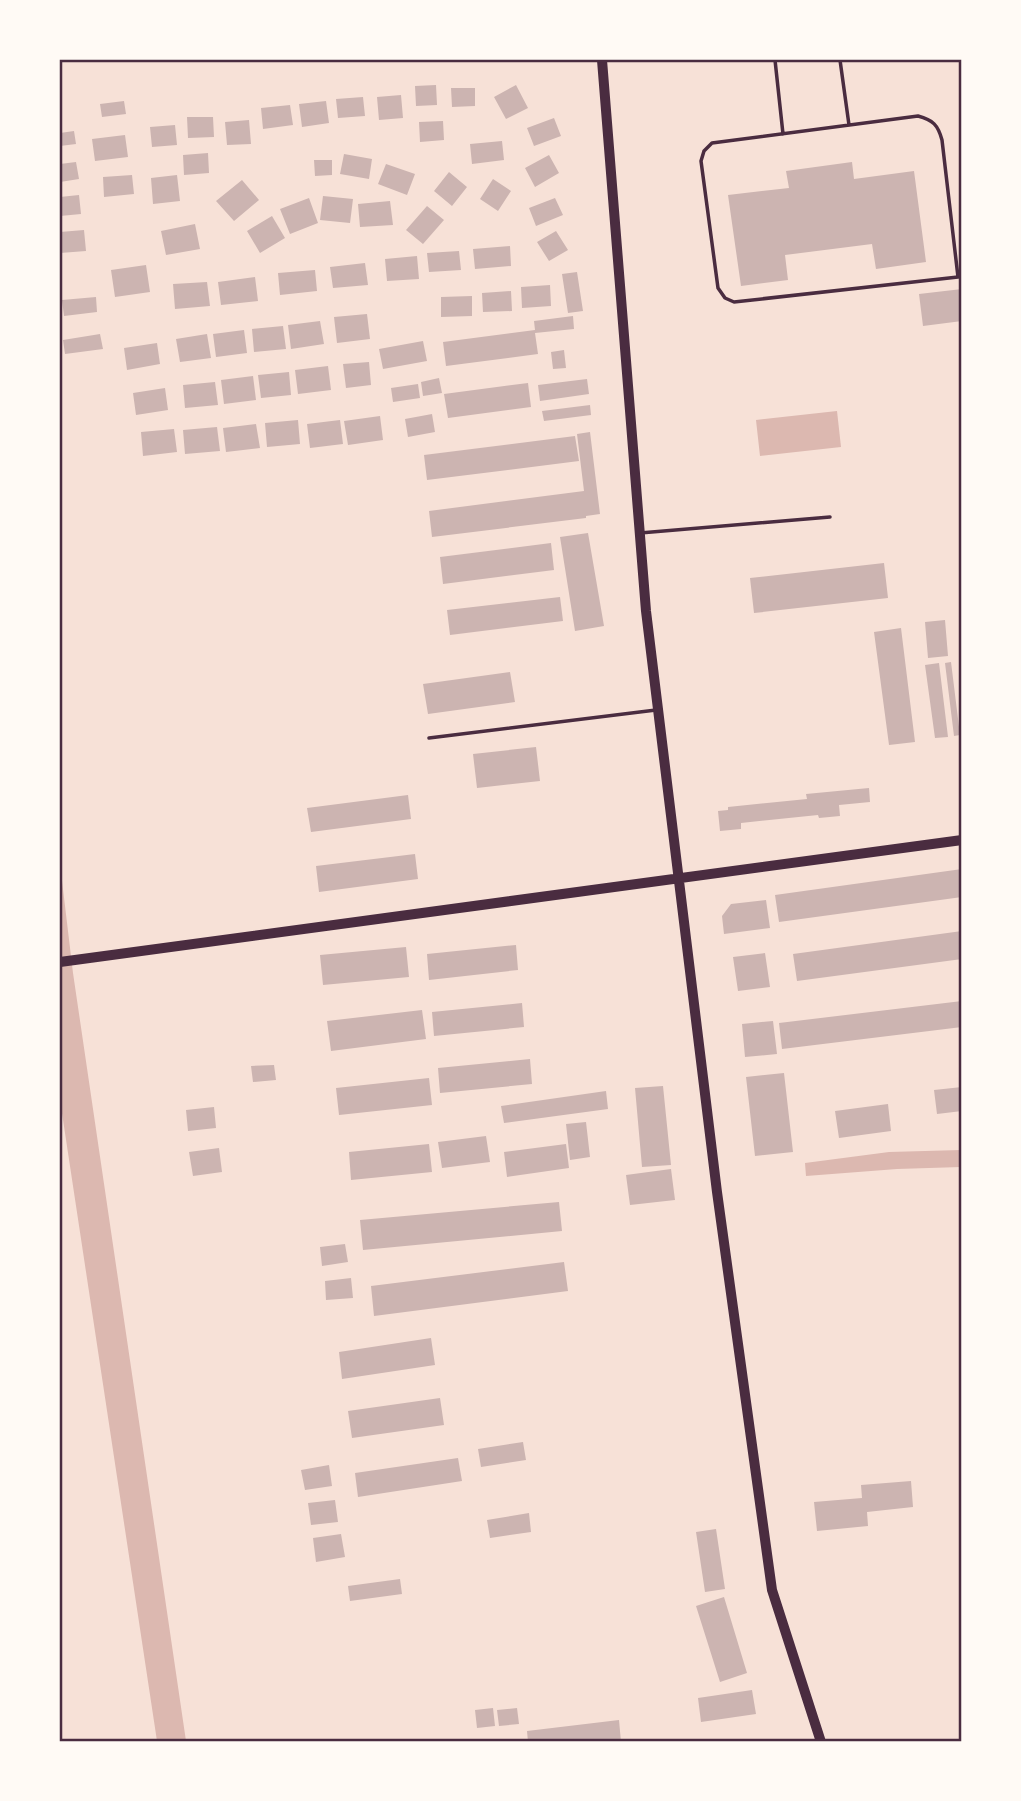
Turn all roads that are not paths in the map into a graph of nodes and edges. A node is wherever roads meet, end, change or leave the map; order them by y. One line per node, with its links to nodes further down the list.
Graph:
1 (602, 60): 8 (street)
2 (775, 60): 5 (lane)
3 (840, 60): 4 (lane)
4 (849, 125): 5 (lane); 6 (lane)
5 (783, 134): 6 (lane)
6 (960, 277)
7 (830, 517): 8 (lane)
8 (640, 533): 9 (street)
9 (658, 709): 10 (lane); 12 (street)
10 (429, 738)
11 (961, 840): 12 (street)
12 (679, 880): 13 (street); 14 (street)
13 (60, 962)
14 (821, 1741)

